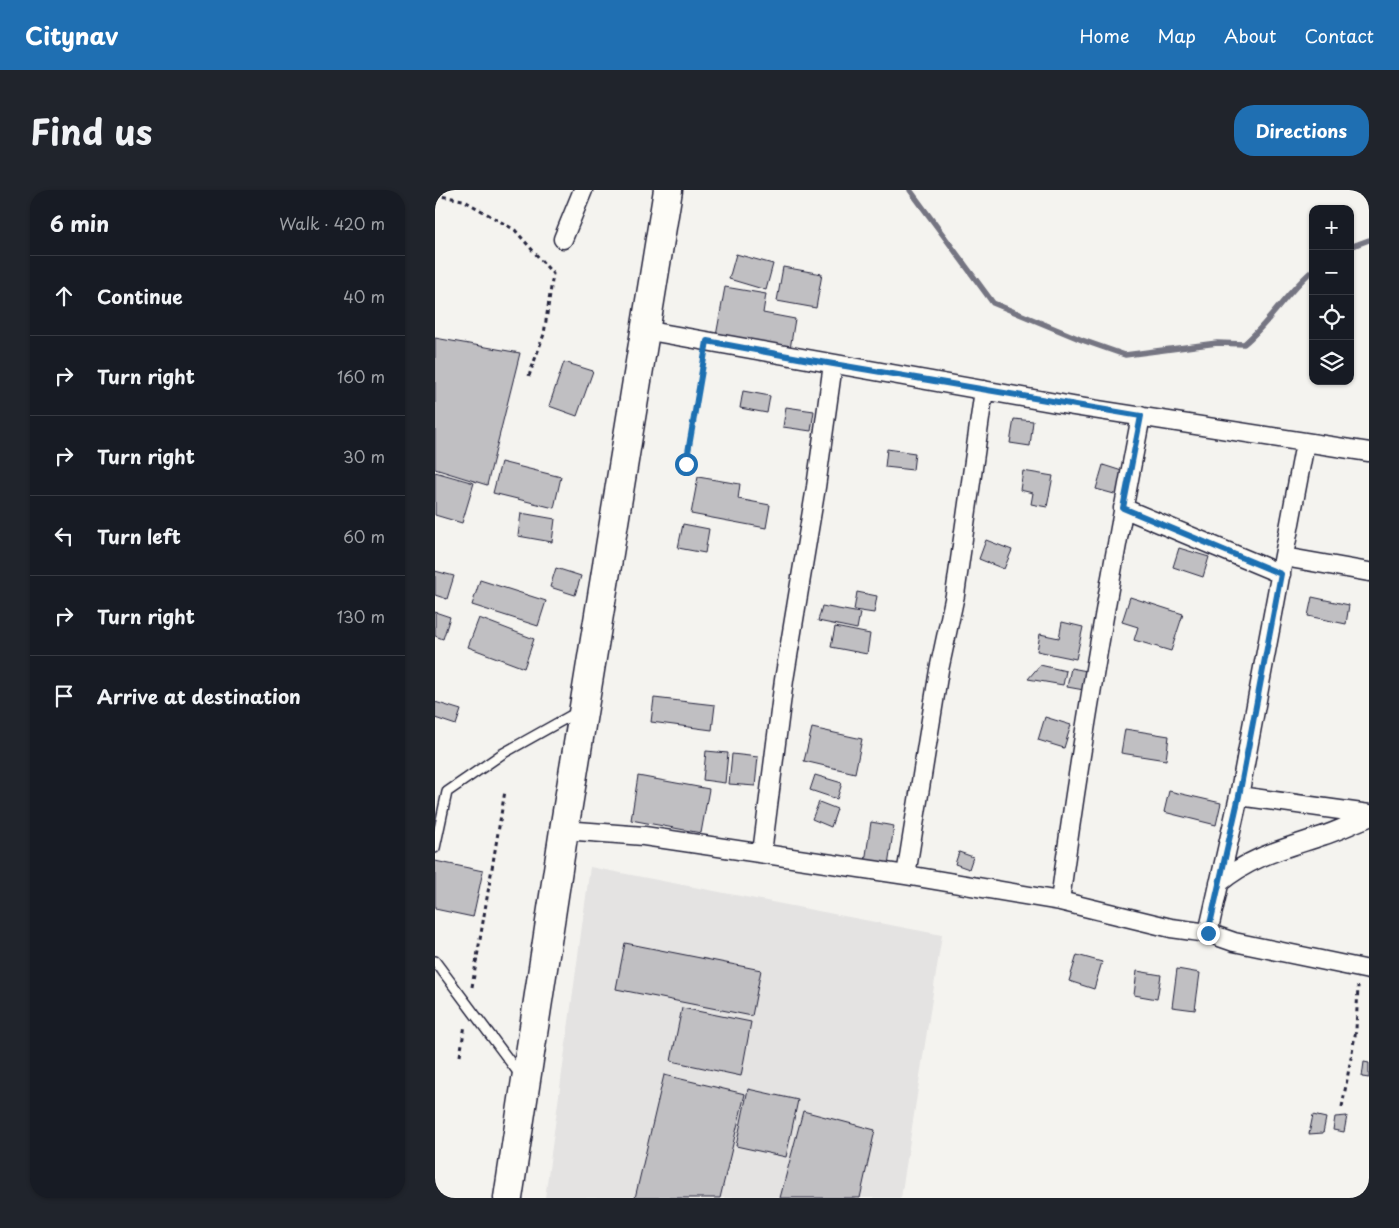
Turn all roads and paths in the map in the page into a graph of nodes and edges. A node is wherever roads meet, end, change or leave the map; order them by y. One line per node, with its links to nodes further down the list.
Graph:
1 (583, 190): 4 (street)
2 (668, 190): 5 (highway)
3 (435, 195): 8 (path)
4 (563, 239)
5 (644, 330): 6 (street); 17 (highway)
6 (707, 341): 7 (street); 13 (path)
7 (833, 364): 9 (street); 23 (street)
8 (529, 376)
9 (984, 390): 10 (street); 24 (street)
10 (1141, 416): 11 (street); 14 (street)
11 (1305, 443): 12 (street); 15 (street)
12 (1369, 452)
13 (686, 464)
14 (1123, 508): 15 (street); 26 (street)
15 (1282, 565): 16 (street); 19 (street)
16 (1369, 572)
17 (583, 708): 21 (highway); 22 (lane)
18 (505, 790): 30 (path)
19 (1239, 796): 20 (street); 25 (street)
20 (1369, 815): 25 (street)
21 (564, 830): 23 (street); 32 (highway)
22 (435, 848)
23 (762, 853): 24 (street)
24 (905, 875): 26 (street)
25 (1219, 883): 27 (street)
26 (1059, 901): 27 (street)
27 (1208, 933): 29 (street)
28 (435, 961): 30 (lane)
29 (1364, 969): 33 (path)
30 (468, 1006): 31 (path); 32 (lane)
31 (460, 1056)
32 (526, 1084): 34 (highway)
33 (1342, 1107)
34 (508, 1198)

